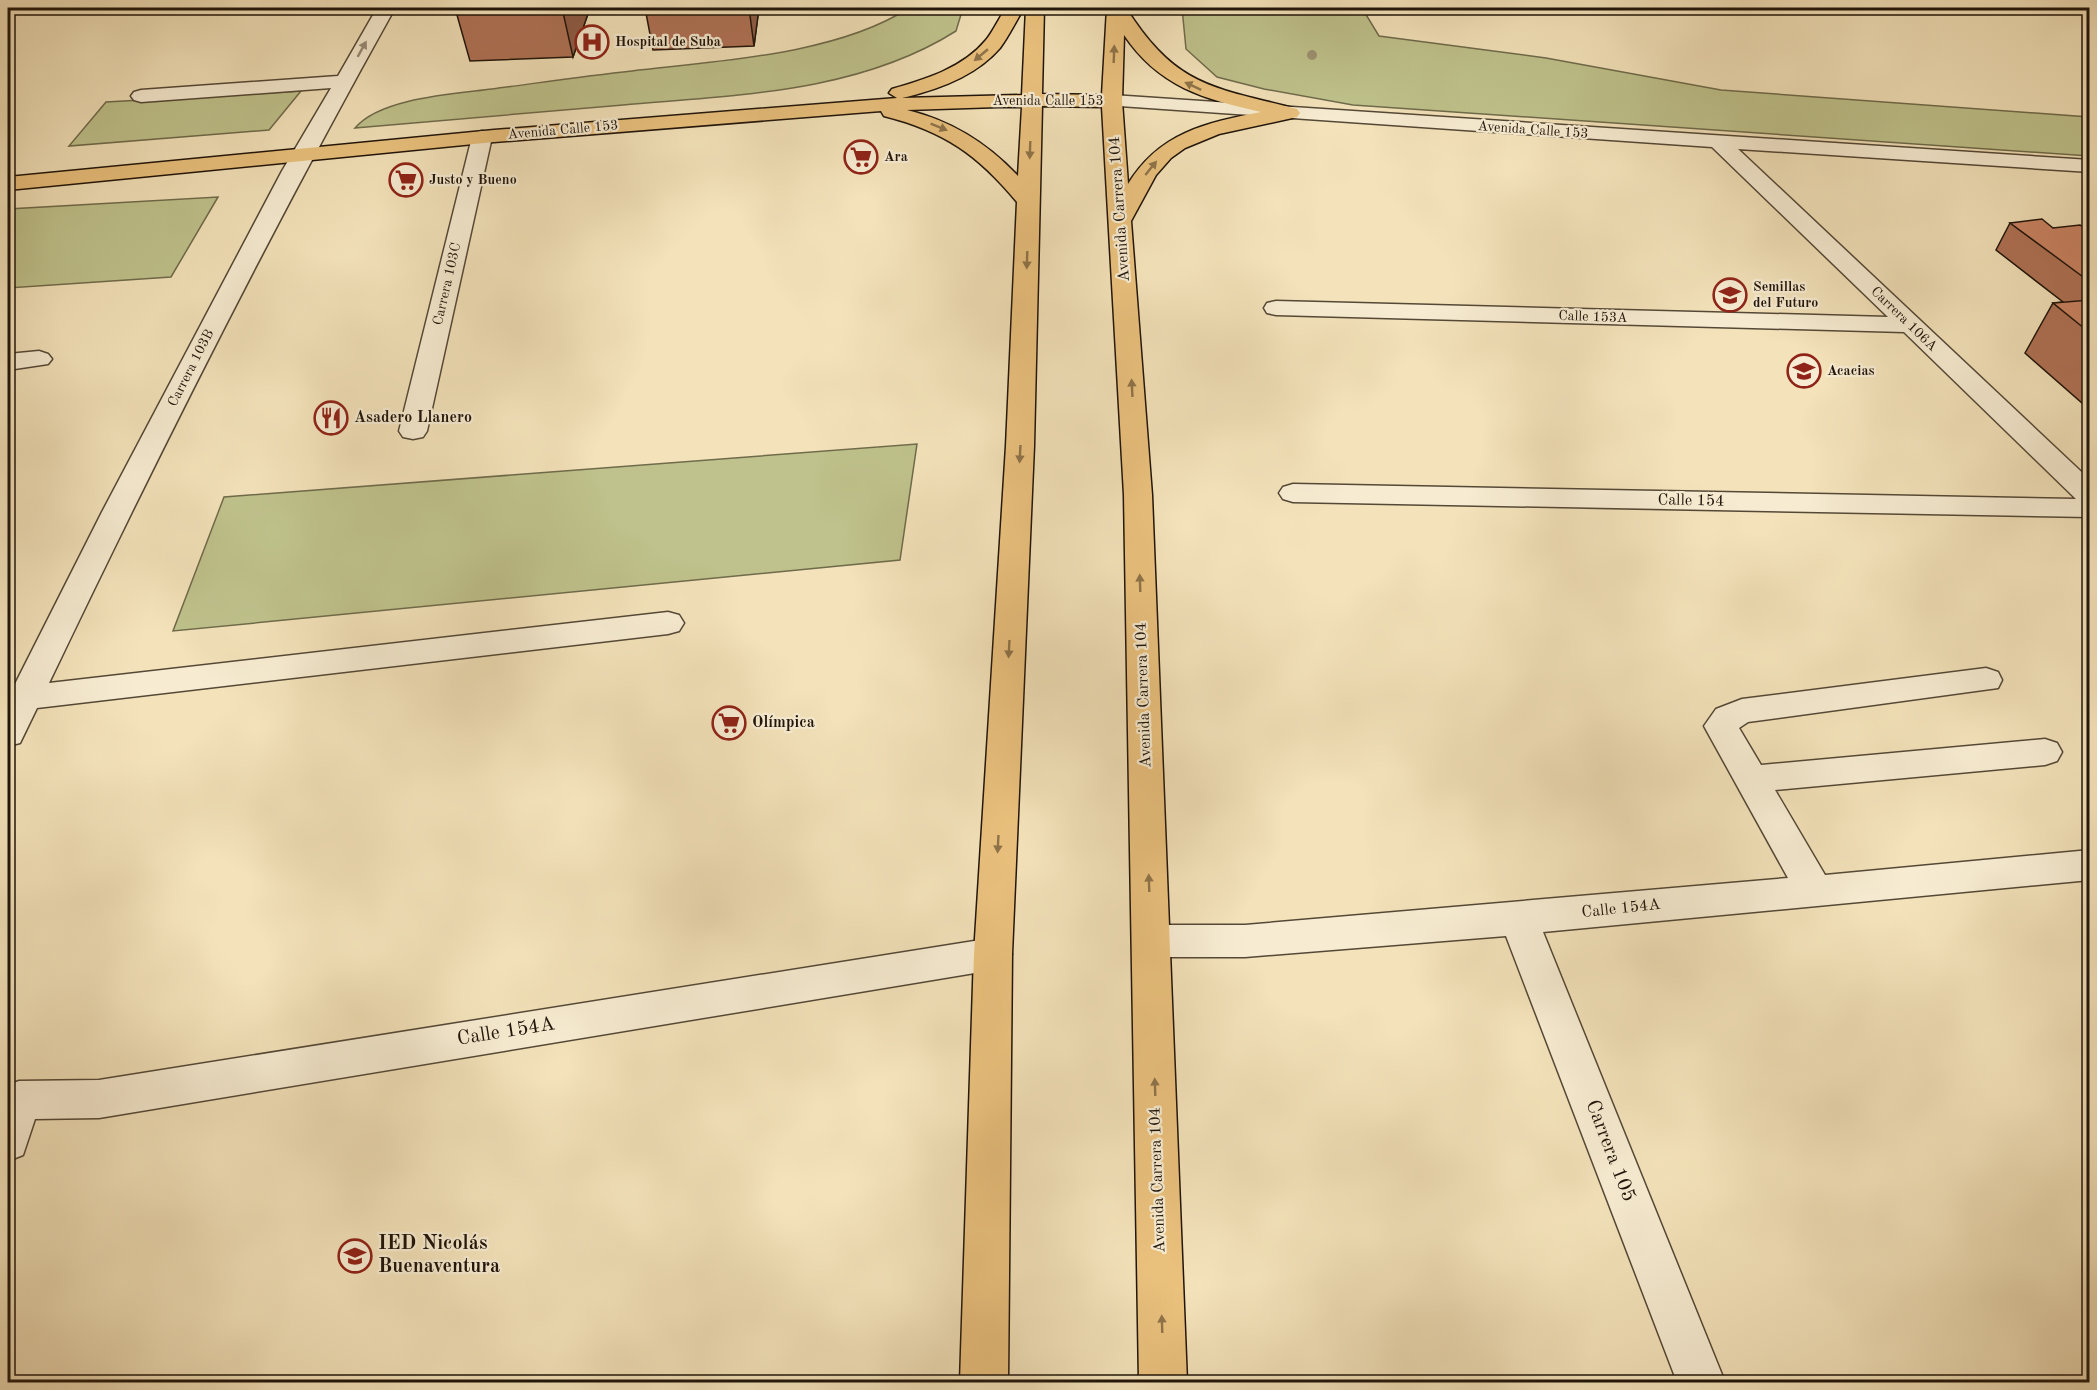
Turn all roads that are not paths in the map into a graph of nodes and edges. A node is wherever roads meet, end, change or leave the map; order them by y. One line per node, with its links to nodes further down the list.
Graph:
1 (386, 8): 5 (street, Carrera 103B, one-way to 1)
2 (1015, 8): 9 (main road, one-way to 9)
3 (1035, 8): 7 (main road)
4 (1116, 8): 8 (main road, Avenida Carrera 104, one-way to 4); 10 (main road, one-way to 4)
5 (345, 81): 6 (street); 13 (street, Carrera 103B)
6 (141, 96)
7 (1031, 99): 8 (main road, Avenida Calle 153); 9 (main road, Avenida Calle 153); 16 (main road, one-way to 16)
8 (1112, 101): 10 (street, Avenida Calle 153); 17 (main road, Avenida Carrera 104)
9 (842, 107): 11 (main road, Avenida Calle 153); 16 (main road, one-way to 16)
10 (1290, 113): 12 (street, Avenida Calle 153); 17 (main road, one-way to 10)
11 (482, 137): 13 (main road, Avenida Calle 153); 22 (street, Carrera 103C)
12 (1719, 142): 14 (street, Avenida Calle 153); 19 (street, Carrera 106A)
13 (302, 154): 15 (main road, Avenida Calle 153); 28 (street, Carrera 103B)
14 (2090, 166)
15 (8, 184)
16 (1028, 201): 36 (main road, one-way to 36)
17 (1122, 218): 35 (main road, Avenida Carrera 104, one-way to 17)
18 (1276, 308): 19 (street, Calle 153A)
19 (1910, 325): 24 (street, Carrera 106A)
20 (39, 359): 21 (street)
21 (8, 362)
22 (412, 431)
23 (1293, 493): 25 (street, Calle 154)
24 (2090, 496)
25 (2090, 508)
26 (668, 623): 28 (street)
27 (1986, 680): 31 (street)
28 (25, 698): 29 (street, Carrera 103B)
29 (8, 734)
30 (2045, 752): 31 (street)
31 (1750, 779): 33 (street)
32 (2090, 865): 33 (street, Calle 154A)
33 (1814, 890): 34 (street, Calle 154A)
34 (1519, 919): 35 (street, Calle 154A); 41 (street, Carrera 105)
35 (1151, 941): 40 (main road, Avenida Carrera 104, one-way to 35)
36 (993, 954): 37 (street, Calle 154A); 39 (main road)
37 (13, 1097): 38 (street)
38 (8, 1141)
39 (984, 1383)
40 (1163, 1383)
41 (1701, 1383)

